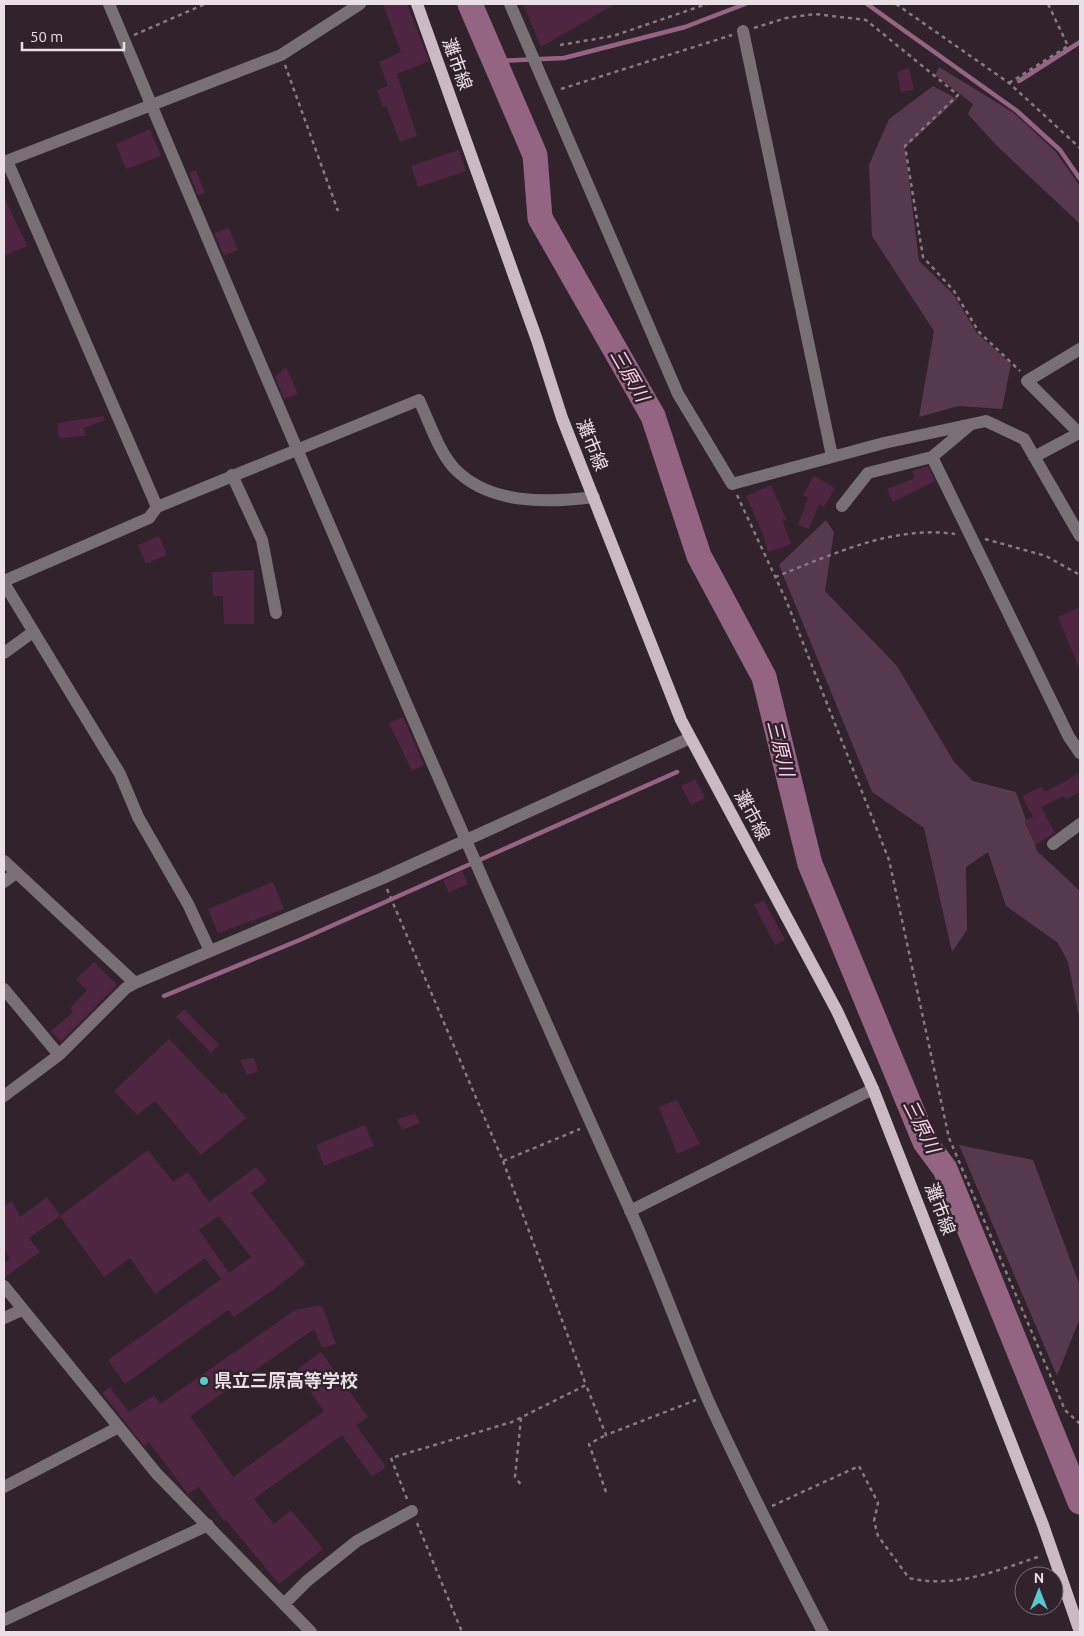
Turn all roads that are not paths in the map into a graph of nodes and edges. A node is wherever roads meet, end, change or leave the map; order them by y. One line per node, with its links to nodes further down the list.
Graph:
1 (109, 4): 6 (street)
2 (360, 4): 6 (street)
3 (417, 4): 15 (main road, 灘市線)
4 (510, 4): 11 (street)
5 (743, 31): 11 (street)
6 (151, 104): 7 (street); 10 (street)
7 (5, 162): 17 (street)
8 (1080, 348): 13 (street)
9 (972, 424): 11 (street); 12 (street); 13 (street)
10 (298, 450): 14 (street); 15 (street); 26 (street)
11 (832, 456)
12 (932, 457): 16 (street); 24 (street)
13 (1034, 457): 18 (street)
14 (232, 475): 17 (street); 20 (street)
15 (594, 497): 23 (main road, 灘市線)
16 (842, 506)
17 (157, 507): 19 (street)
18 (1080, 536)
19 (4, 582): 21 (street)
20 (276, 613)
21 (33, 632): 22 (street); 31 (street)
22 (4, 652)
23 (690, 738): 26 (street); 35 (main road, 灘市線)
24 (1080, 753)
25 (1080, 824): 27 (street)
26 (466, 840): 31 (street); 37 (street)
27 (1053, 844)
28 (4, 861): 29 (street)
29 (16, 873): 30 (street); 32 (street)
30 (4, 882)
31 (210, 951): 32 (street)
32 (135, 983): 34 (street)
33 (4, 989): 34 (street)
34 (59, 1055): 36 (street)
35 (873, 1089): 37 (street); 49 (main road, 灘市線)
36 (4, 1096)
37 (630, 1211): 48 (street)
38 (4, 1286): 39 (street)
39 (22, 1310): 40 (street); 41 (street)
40 (4, 1318)
41 (117, 1428): 42 (street); 44 (street)
42 (4, 1487)
43 (412, 1511): 45 (street)
44 (208, 1525): 45 (street); 46 (street)
45 (284, 1604): 47 (street)
46 (4, 1620)
47 (311, 1632)
48 (823, 1632)
49 (1080, 1632)

